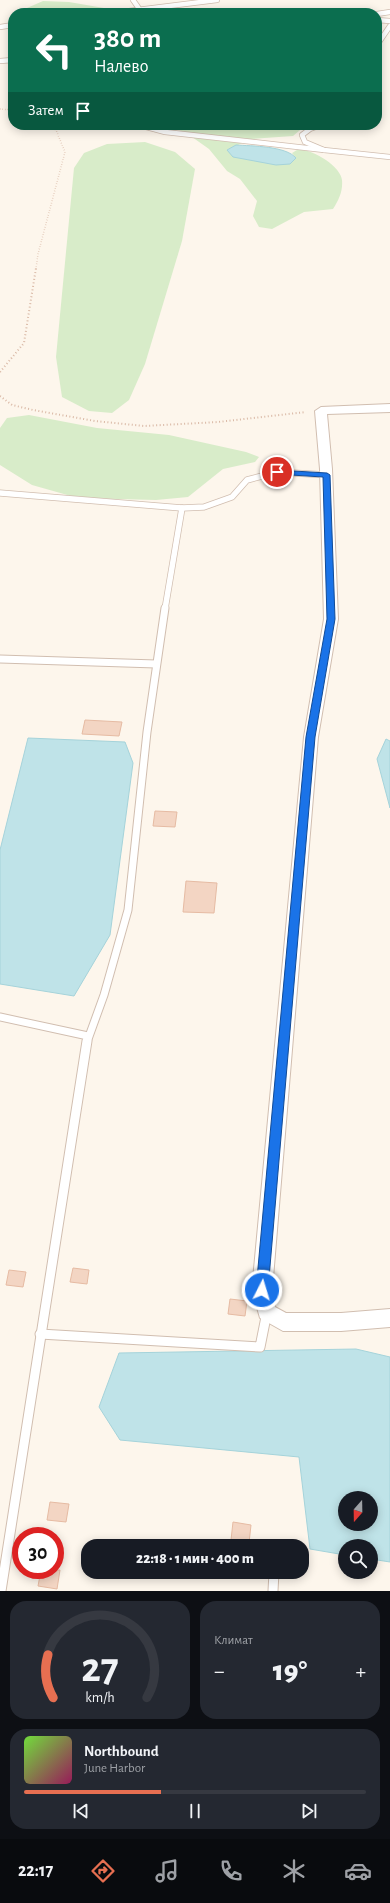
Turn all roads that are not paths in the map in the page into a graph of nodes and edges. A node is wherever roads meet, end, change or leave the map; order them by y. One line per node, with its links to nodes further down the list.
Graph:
1 (217, 0): 2 (lane)
2 (155, 8)
3 (390, 26): 4 (lane)
4 (382, 38)
5 (158, 130): 7 (lane)
6 (308, 130): 7 (lane)
7 (324, 150): 8 (lane)
8 (390, 157)
9 (390, 408): 10 (street)
10 (327, 475): 12 (lane); 17 (street)
11 (0, 493): 12 (lane)
12 (182, 508): 14 (lane)
13 (0, 658): 14 (lane)
14 (156, 664): 16 (lane)
15 (0, 1018): 16 (lane)
16 (88, 1036): 19 (lane)
17 (267, 1312): 18 (street); 19 (lane)
18 (390, 1318)
19 (40, 1334): 21 (lane)
20 (274, 1579): 22 (lane)
21 (1, 1591)
22 (273, 1591)

